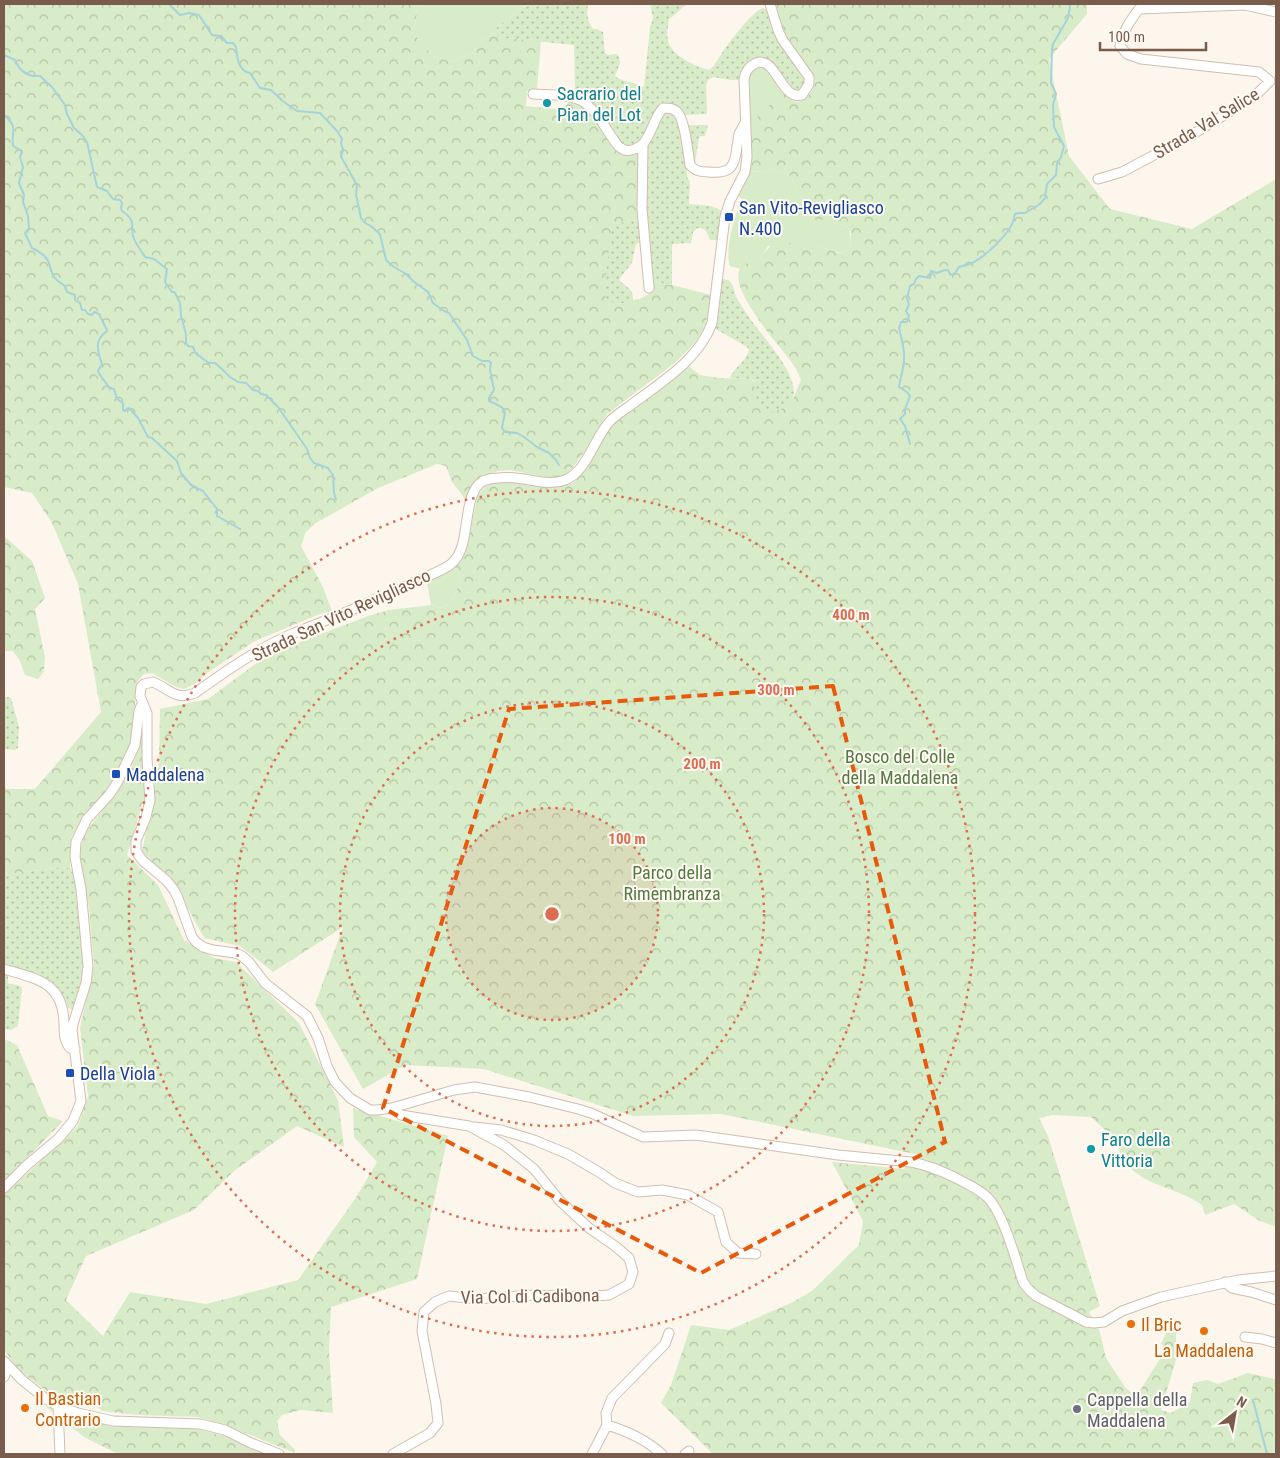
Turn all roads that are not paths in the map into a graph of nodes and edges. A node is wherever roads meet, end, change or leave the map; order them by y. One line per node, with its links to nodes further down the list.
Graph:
1 (770, 4): 5 (street, Strada San Vito Revigliasco)
2 (1193, 5): 3 (street, Strada Val Salice); 7 (street, Strada Val Salice)
3 (1276, 12)
4 (533, 94): 6 (street)
5 (745, 123): 6 (street, Strada San Vito Revigliasco); 9 (street, Strada San Vito Revigliasco)
6 (643, 144): 8 (street, Strada San Vito Revigliasco)
7 (1098, 179)
8 (649, 288)
9 (142, 704): 11 (street, Strada San Vito Revigliasco); 12 (street)
10 (4, 969): 11 (street)
11 (75, 1049): 14 (street, Strada San Vito Revigliasco)
12 (392, 1108): 13 (street, Via Col di Cadibona); 17 (street)
13 (468, 1126): 15 (street, Via Col di Cadibona); 28 (street, Via Col di Cadibona)
14 (4, 1188)
15 (756, 1254)
16 (1276, 1276): 17 (street)
17 (1225, 1282): 18 (street)
18 (1276, 1300)
19 (669, 1333): 25 (street)
20 (1245, 1337): 21 (street)
21 (1276, 1343)
22 (6, 1364): 23 (street); 24 (street)
23 (4, 1377)
24 (58, 1406): 26 (street); 27 (street)
25 (607, 1425): 29 (street); 30 (street)
26 (60, 1454)
27 (279, 1454)
28 (393, 1454)
29 (592, 1454)
30 (662, 1454)

